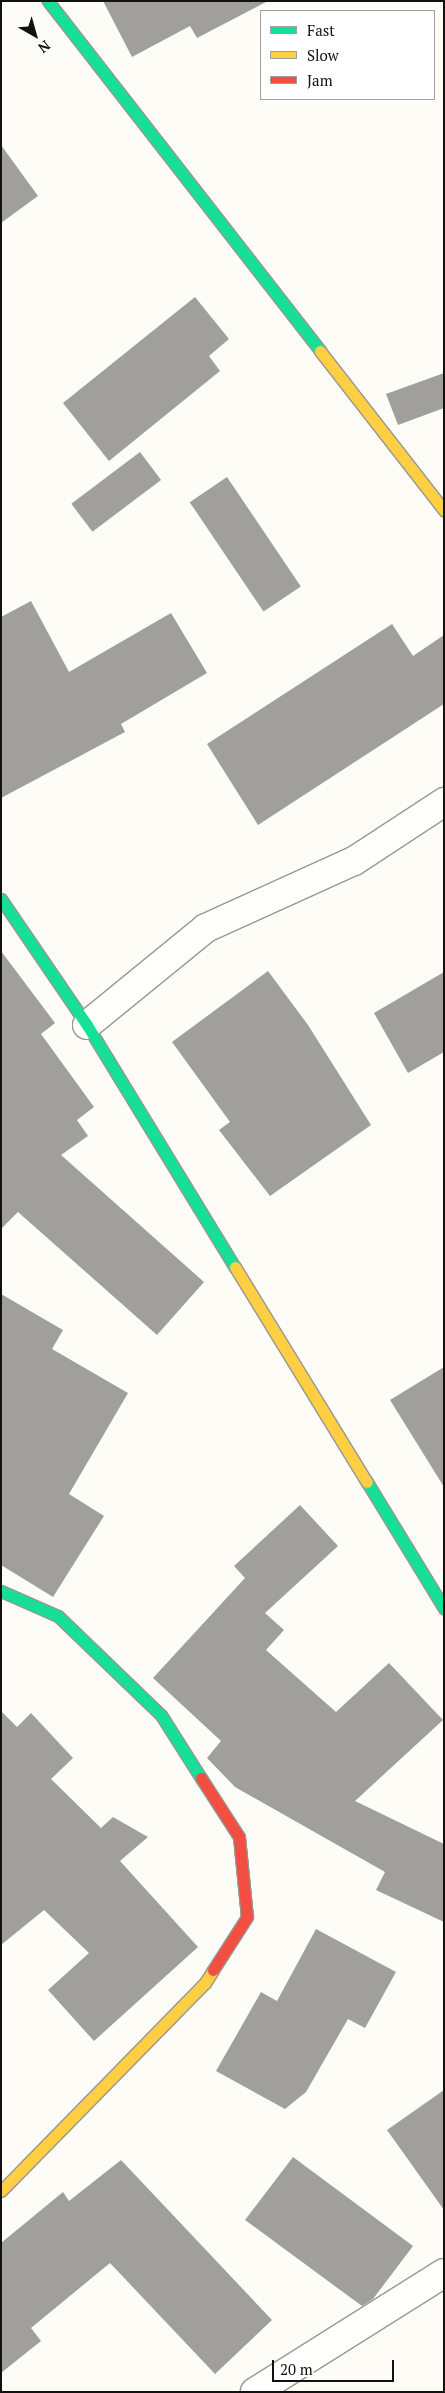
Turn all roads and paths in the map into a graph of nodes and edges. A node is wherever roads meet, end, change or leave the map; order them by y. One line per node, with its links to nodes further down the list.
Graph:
1 (48, 1): 2 (street)
2 (444, 510)
3 (444, 802): 5 (street)
4 (1, 899): 5 (street)
5 (86, 1025): 7 (street)
6 (1, 1591): 8 (street)
7 (444, 1608)
8 (1, 2190)
9 (444, 2273): 10 (street)
10 (255, 2392)

